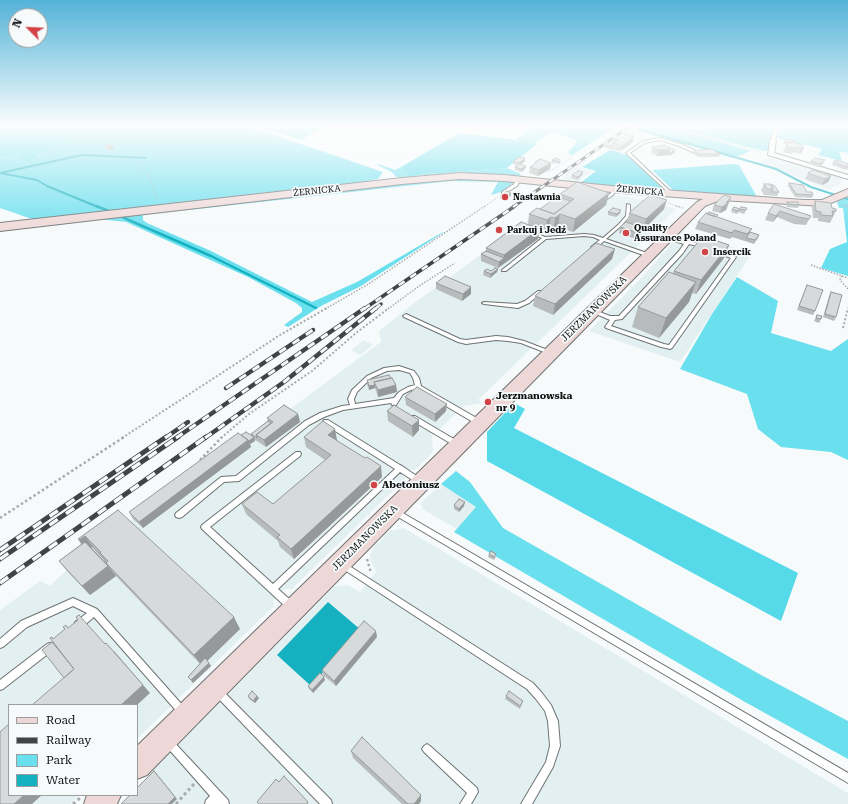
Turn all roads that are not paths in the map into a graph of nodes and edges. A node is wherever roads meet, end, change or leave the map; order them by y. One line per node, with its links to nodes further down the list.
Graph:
1 (638, 163): 7 (lane)
2 (799, 163): 3 (street)
3 (848, 177)
4 (519, 179): 5 (street, ŻERNICKA); 6 (lane); 13 (street, ŻERNICKA)
5 (615, 190): 7 (street, ŻERNICKA); 9 (lane)
6 (503, 193)
7 (670, 194): 10 (street, ŻERNICKA); 12 (street)
8 (842, 195): 10 (street, ŻERNICKA)
9 (596, 198)
10 (716, 198): 12 (street, JERZMANOWSKA)
11 (628, 205): 17 (lane)
12 (691, 213): 15 (street, JERZMANOWSKA)
13 (0, 227)
14 (527, 231): 16 (lane)
15 (667, 237): 18 (lane); 20 (street, JERZMANOWSKA)
16 (545, 238): 17 (lane); 21 (lane)
17 (603, 239): 19 (lane); 20 (lane)
18 (686, 243): 26 (lane); 26 (lane)
19 (586, 254)
20 (648, 255): 24 (street, JERZMANOWSKA)
21 (504, 270)
22 (545, 288): 23 (lane)
23 (484, 303)
24 (592, 311): 26 (lane); 27 (street, JERZMANOWSKA)
25 (406, 316): 27 (lane)
26 (613, 318)
27 (551, 353): 32 (street, JERZMANOWSKA)
28 (418, 387): 29 (lane); 30 (lane); 32 (lane)
29 (394, 400): 30 (lane); 33 (lane)
30 (353, 406): 38 (lane)
31 (326, 422): 35 (lane)
32 (480, 423): 33 (street, JERZMANOWSKA)
33 (458, 445): 36 (street, JERZMANOWSKA)
34 (298, 454): 40 (lane)
35 (400, 468): 36 (lane); 40 (lane)
36 (421, 482): 37 (street, JERZMANOWSKA)
37 (393, 510): 39 (street, JERZMANOWSKA); 52 (lane)
38 (179, 515)
39 (340, 563): 41 (street, JERZMANOWSKA); 58 (lane)
40 (274, 588): 41 (lane)
41 (294, 608): 47 (street, JERZMANOWSKA)
42 (94, 612): 43 (lane); 45 (lane); 48 (lane)
43 (70, 631)
44 (58, 640): 46 (lane)
45 (0, 644)
46 (0, 686)
47 (214, 688): 48 (street, JERZMANOWSKA); 56 (lane)
48 (186, 716): 49 (street, JERZMANOWSKA)
49 (164, 737): 51 (street, JERZMANOWSKA); 54 (lane)
50 (427, 749): 57 (lane)
51 (138, 764)
52 (848, 778)
53 (106, 796): 55 (street)
54 (217, 801)
55 (98, 804)
56 (327, 804)
57 (465, 804)
58 (526, 804)

